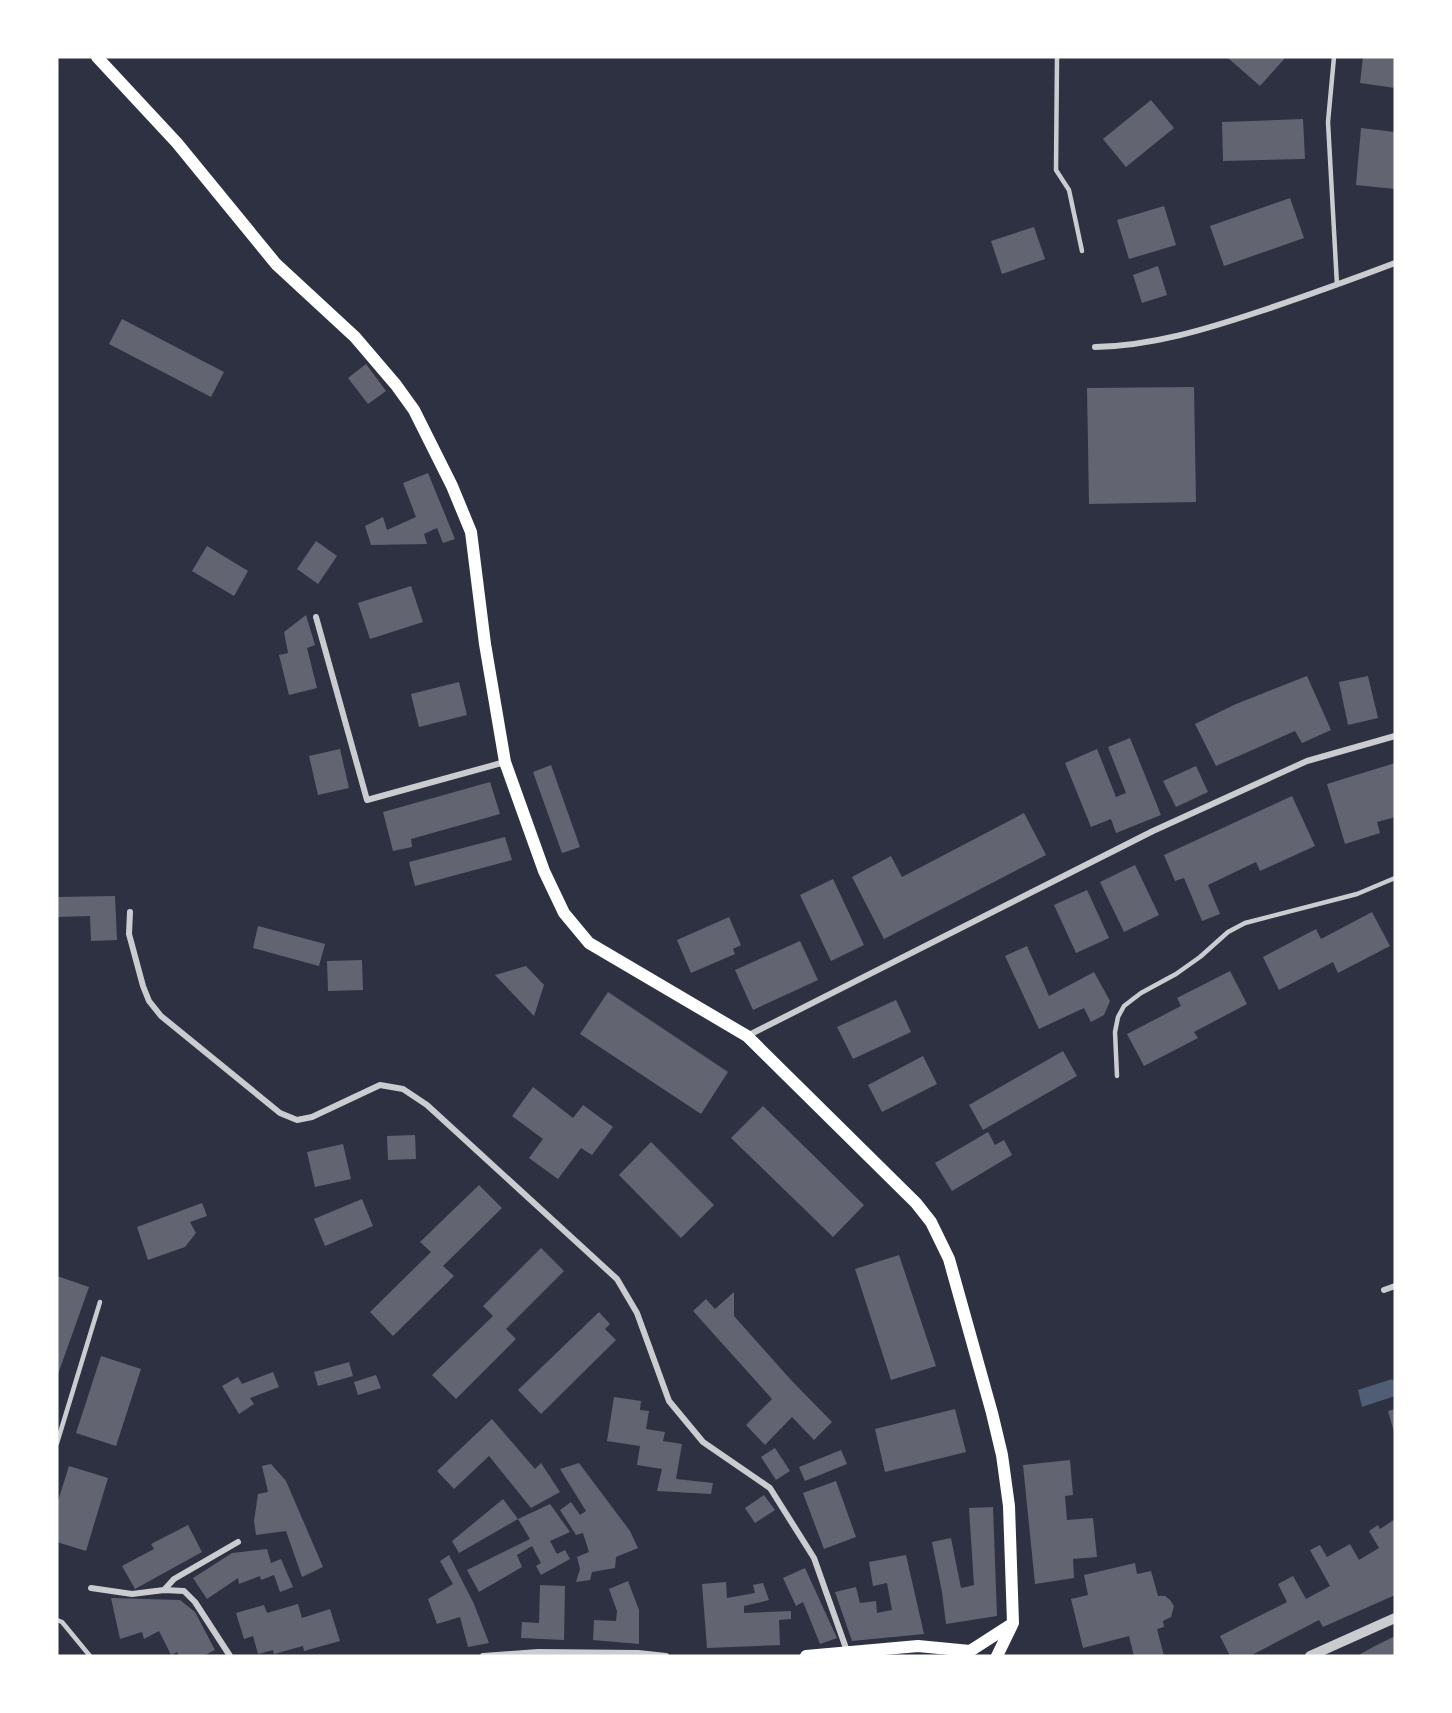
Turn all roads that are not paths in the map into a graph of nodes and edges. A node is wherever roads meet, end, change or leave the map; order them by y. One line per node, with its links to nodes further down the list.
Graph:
1 (97, 57): 10 (main road)
2 (1056, 57): 4 (lane)
3 (1334, 57): 6 (lane)
4 (1082, 251)
5 (1395, 263): 6 (street)
6 (1337, 285): 7 (street)
7 (1095, 347)
8 (316, 617): 10 (street)
9 (1395, 736): 13 (street)
10 (506, 762): 13 (main road)
11 (1395, 878): 14 (lane)
12 (130, 912): 25 (street)
13 (747, 1036): 24 (main road)
14 (1117, 1076)
15 (1395, 1286): 16 (street)
16 (1384, 1290)
17 (100, 1302): 18 (lane)
18 (57, 1443)
19 (238, 1542): 21 (street)
20 (91, 1587): 21 (street)
21 (164, 1590): 28 (street)
22 (1395, 1618): 33 (street)
23 (57, 1620): 27 (lane)
24 (1013, 1623): 26 (main road); 32 (main road)
25 (847, 1651): 26 (main road); 31 (main road)
26 (971, 1653)
27 (90, 1656)
28 (230, 1656)
29 (483, 1656): 30 (street)
30 (666, 1656)
31 (806, 1656)
32 (997, 1656)
33 (1310, 1656)

